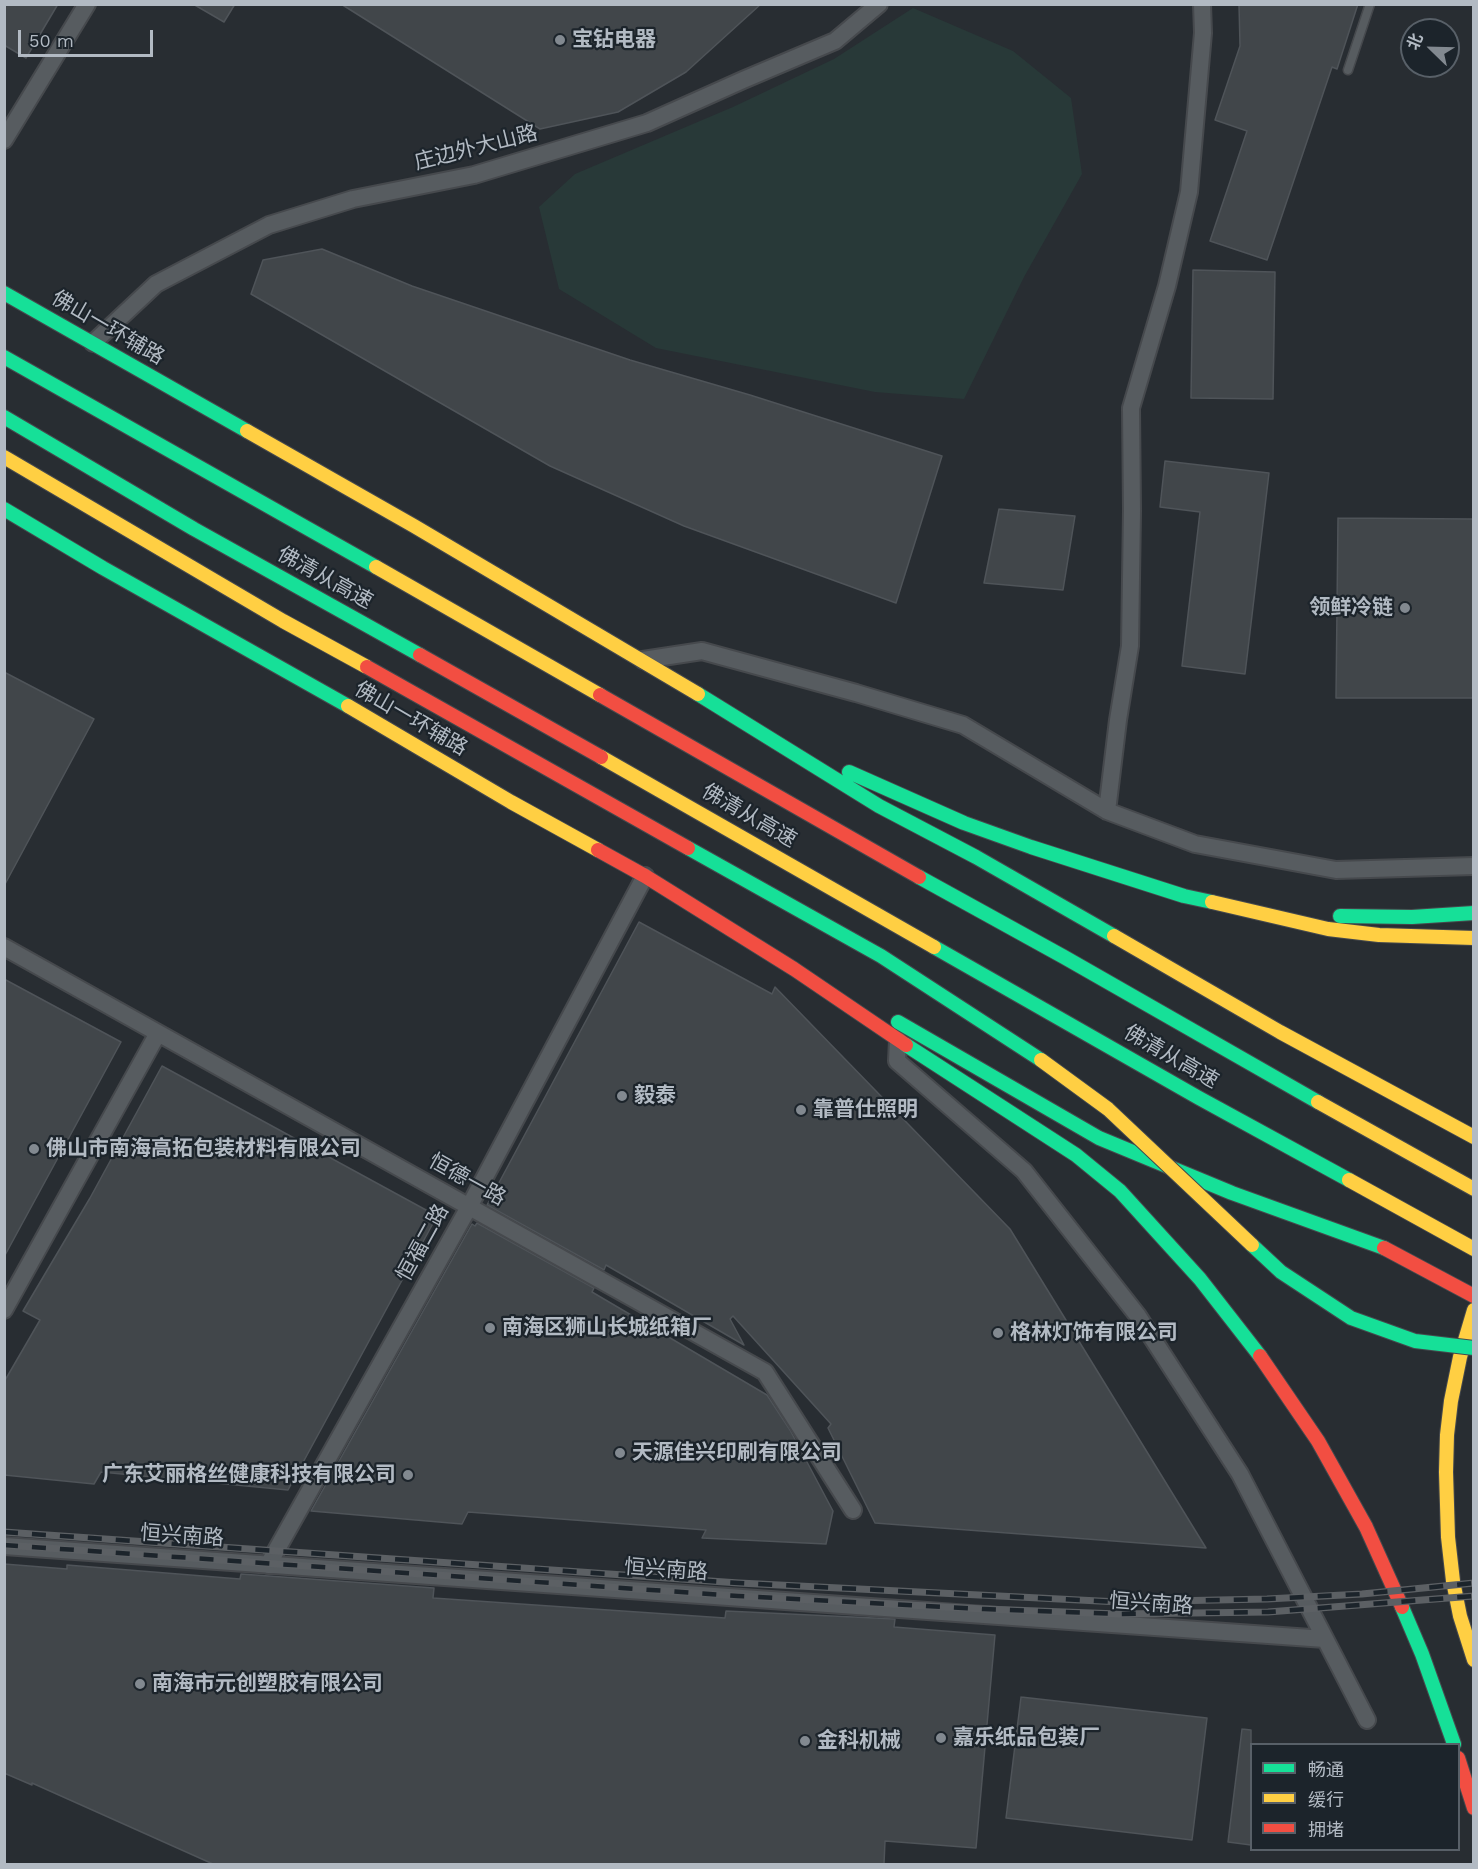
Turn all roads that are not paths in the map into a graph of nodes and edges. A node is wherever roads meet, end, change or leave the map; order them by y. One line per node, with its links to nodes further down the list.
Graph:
1 (87, 4): 6 (street)
2 (879, 4): 8 (street, 庄边外大山路)
3 (1203, 4): 15 (street)
4 (1370, 4): 5 (lane)
5 (1348, 70)
6 (4, 140)
7 (4, 293): 8 (main road, 佛山一环辅路)
8 (93, 343): 13 (main road, 佛山一环辅路)
9 (4, 357): 26 (main road, 佛清从高速)
10 (4, 417): 28 (main road, 佛清从高速)
11 (4, 457): 32 (main road, bridge)
12 (4, 509): 17 (main road, 佛山一环辅路)
13 (643, 660): 14 (main road, 佛山一环辅路); 15 (street)
14 (750, 726): 18 (main road); 25 (main road)
15 (1107, 811): 16 (street)
16 (1473, 866)
17 (645, 876): 22 (main road, 佛山一环辅路); 27 (street, 恒福二路)
18 (1227, 905): 19 (main road); 20 (main road)
19 (1473, 913)
20 (1473, 938)
21 (4, 947): 23 (street, 恒德一路)
22 (794, 969): 24 (main road); 29 (main road)
23 (158, 1033): 27 (street, 恒德一路); 30 (street)
24 (898, 1040): 36 (street); 39 (main road)
25 (1473, 1137)
26 (1473, 1189)
27 (469, 1207): 33 (street, 恒德一路); 35 (street, 恒福二路)
28 (1473, 1249)
29 (1473, 1296)
30 (4, 1310)
31 (1473, 1310): 37 (main road)
32 (1473, 1348)
33 (853, 1510)
34 (4, 1546): 35 (street, 恒兴南路)
35 (268, 1564): 36 (street, 恒兴南路)
36 (1325, 1639): 38 (street)
37 (1473, 1659)
38 (1367, 1720)
39 (1454, 1743)
40 (1460, 1765): 41 (main road)
41 (1473, 1808)

